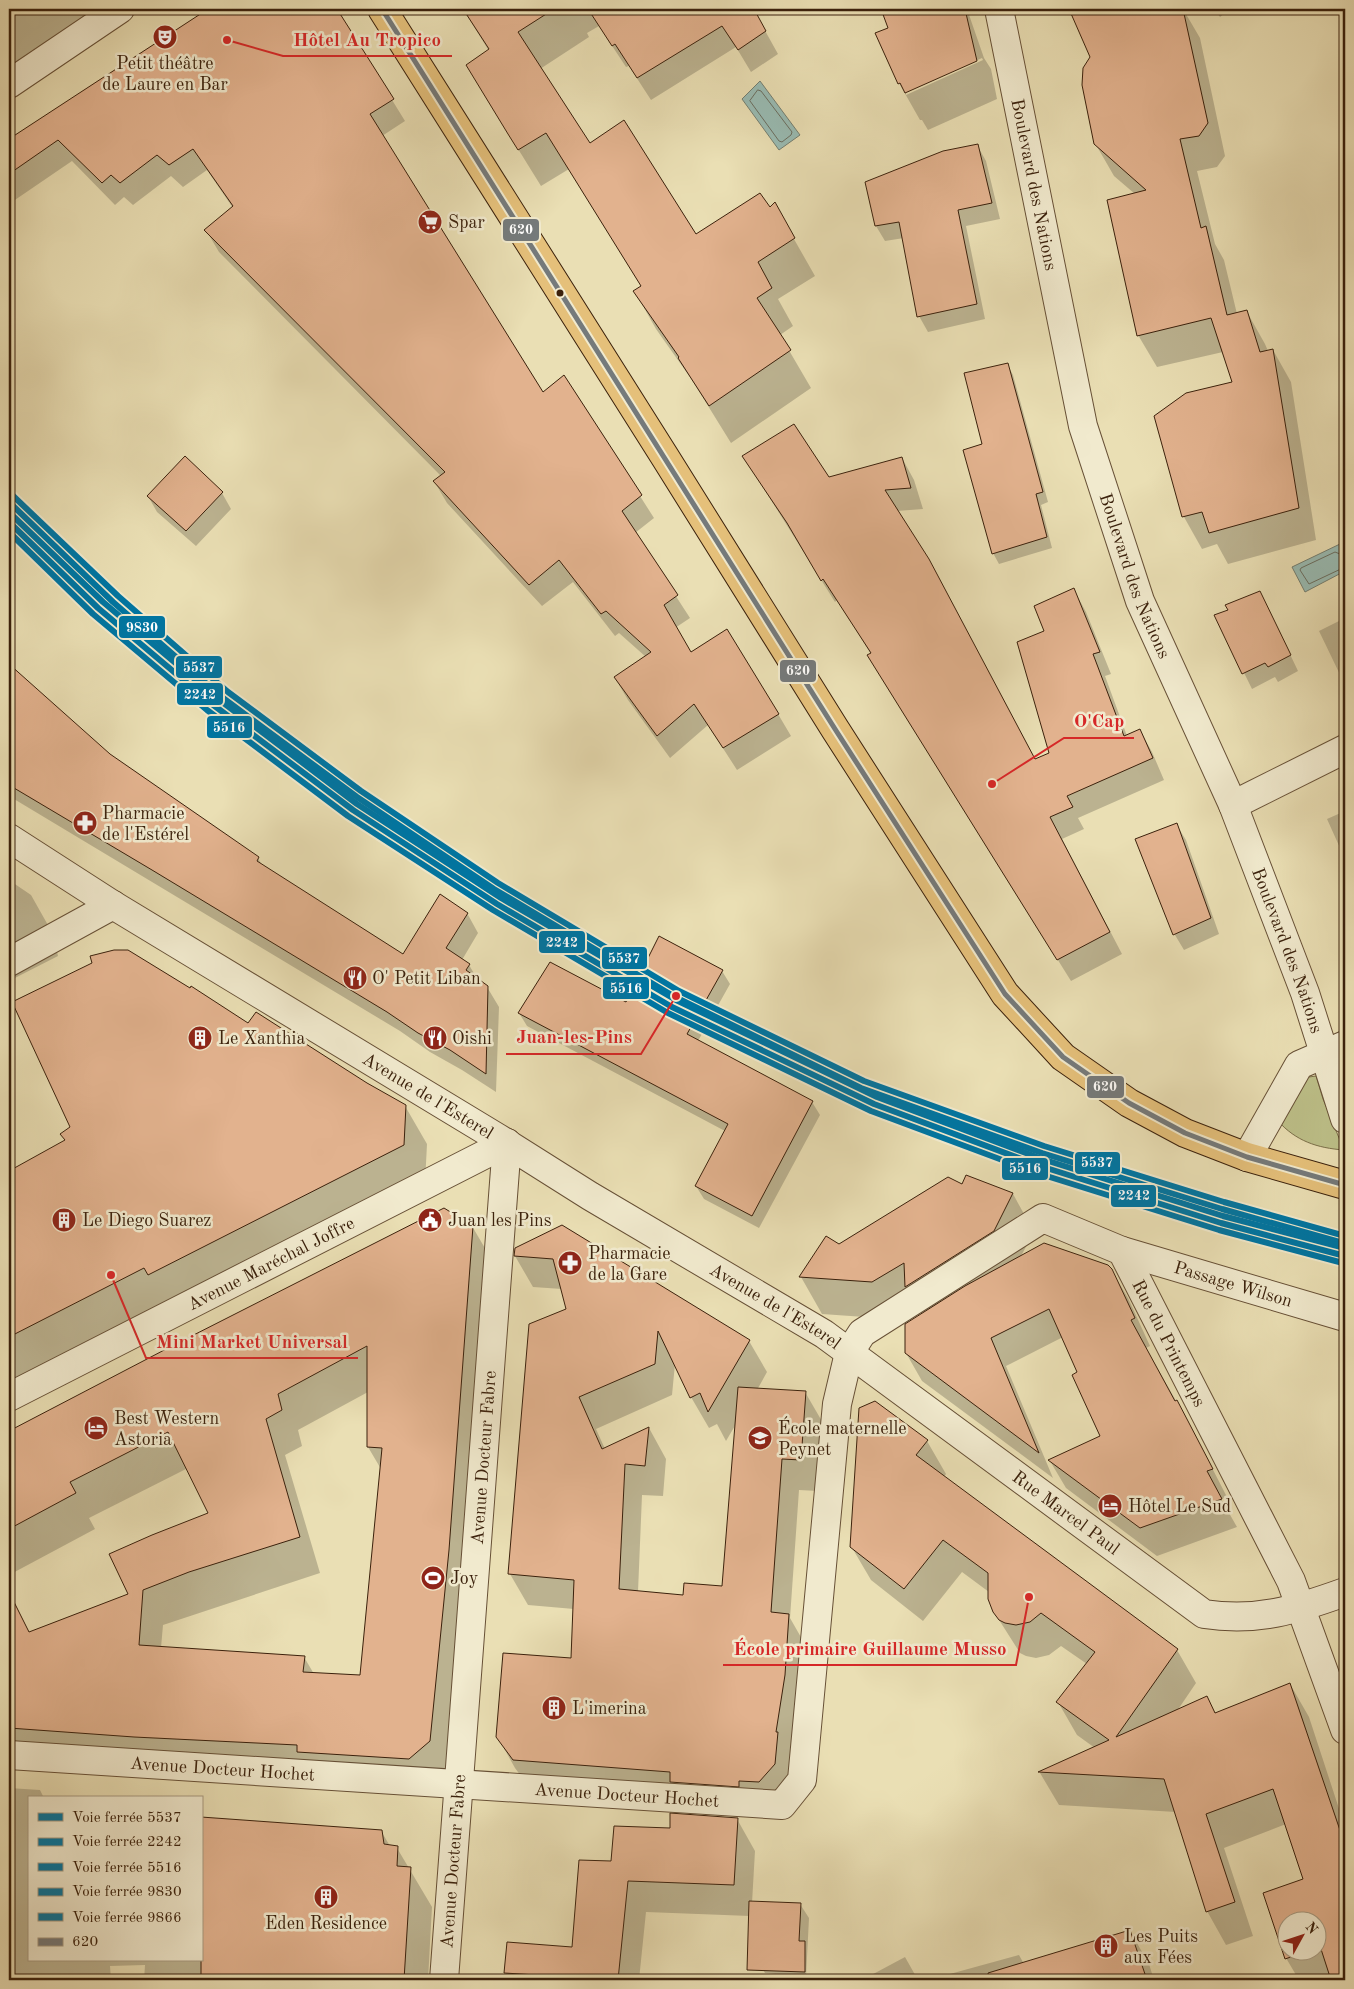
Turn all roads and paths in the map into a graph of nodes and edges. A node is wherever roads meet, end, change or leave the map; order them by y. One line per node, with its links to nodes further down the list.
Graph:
1 (120, 9): 4 (street)
2 (382, 9): 13 (main road)
3 (999, 9): 6 (street, Boulevard des Nations)
4 (9, 84)
5 (1345, 749): 6 (street)
6 (1233, 805): 10 (street, Boulevard des Nations)
7 (9, 838): 8 (street, Avenue de l'Esterel)
8 (113, 905): 9 (street); 12 (street, Avenue de l'Esterel)
9 (9, 962)
10 (1335, 1050): 11 (street, Boulevard des Nations); 13 (street)
11 (1345, 1119)
12 (507, 1143): 17 (street, Avenue de l'Esterel); 18 (street, Avenue Maréchal Joffre); 23 (street, Avenue Docteur Fabre)
13 (1247, 1157): 14 (main road)
14 (1345, 1185)
15 (1122, 1251): 16 (street, Passage Wilson); 17 (street); 20 (street, Rue du Printemps)
16 (1345, 1318)
17 (849, 1353): 20 (street, Rue Marcel Paul); 23 (street, Avenue Docteur Hochet)
18 (9, 1397)
19 (1345, 1592): 20 (street, Rue Marcel Paul)
20 (1302, 1608): 21 (street, Rue du Printemps)
21 (1345, 1730)
22 (9, 1755): 23 (street, Avenue Docteur Hochet)
23 (459, 1784): 24 (street, Avenue Docteur Fabre)
24 (444, 1980)

